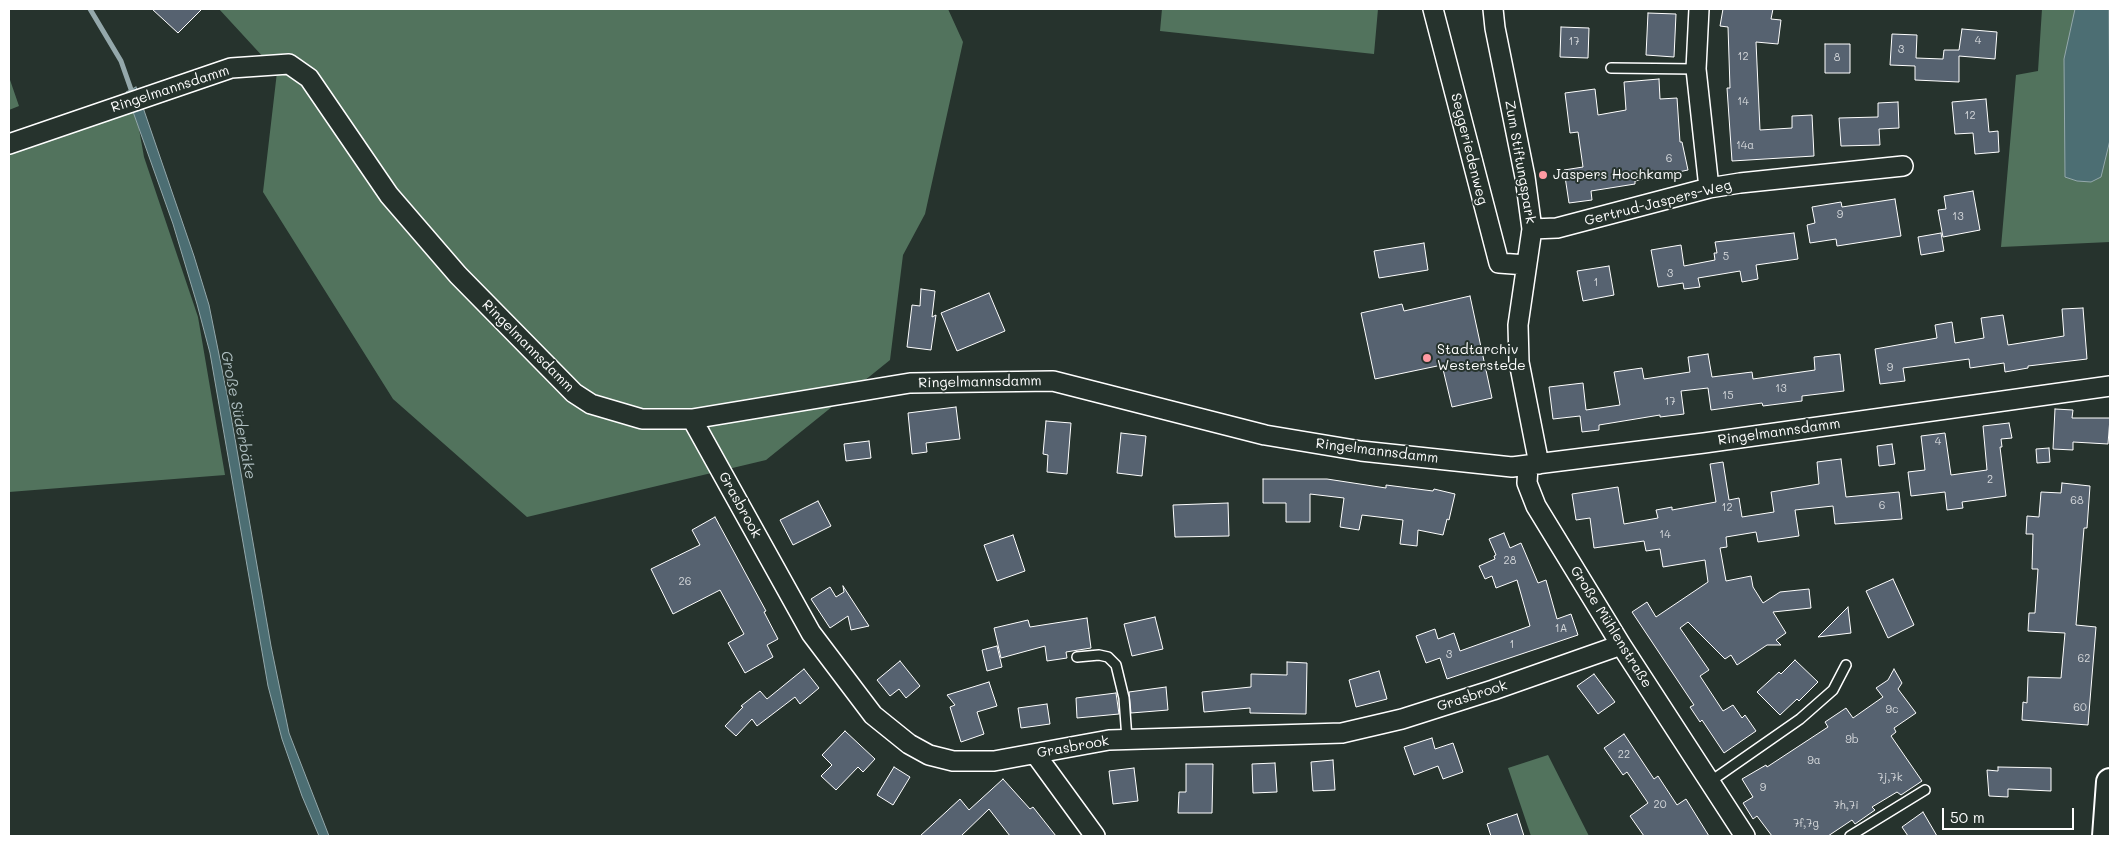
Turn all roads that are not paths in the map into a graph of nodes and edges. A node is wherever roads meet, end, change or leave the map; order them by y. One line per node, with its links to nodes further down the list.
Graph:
1 (1434, 9): 10 (street, Seggeriedenweg)
2 (1493, 9): 9 (street, Zum Stiftungspark)
3 (1699, 9): 5 (street)
4 (1611, 68): 5 (lane)
5 (1696, 69): 8 (street)
6 (9, 144): 12 (street, Ringelmannsdamm)
7 (1903, 166): 8 (street, Gertrud-Jaspers-Weg)
8 (1709, 188): 9 (street, Gertrud-Jaspers-Weg)
9 (1532, 228): 10 (street, Zum Stiftungspark)
10 (1526, 265): 13 (street, Zum Stiftungspark)
11 (2110, 386): 13 (street, Ringelmannsdamm)
12 (692, 419): 13 (street, Ringelmannsdamm); 18 (street, Grasbrook)
13 (1534, 465): 14 (street, Große Mühlenstraße)
14 (1621, 644): 17 (street, Grasbrook); 19 (street, Große Mühlenstraße)
15 (1077, 657): 17 (lane)
16 (1846, 665): 19 (lane)
17 (1127, 739): 18 (street, Grasbrook)
18 (1036, 755): 22 (street)
19 (1711, 781): 23 (street, Große Mühlenstraße)
20 (2110, 782): 25 (main road)
21 (1925, 790): 24 (lane)
22 (1095, 836)
23 (1745, 836)
24 (1850, 836)
25 (2106, 836)

